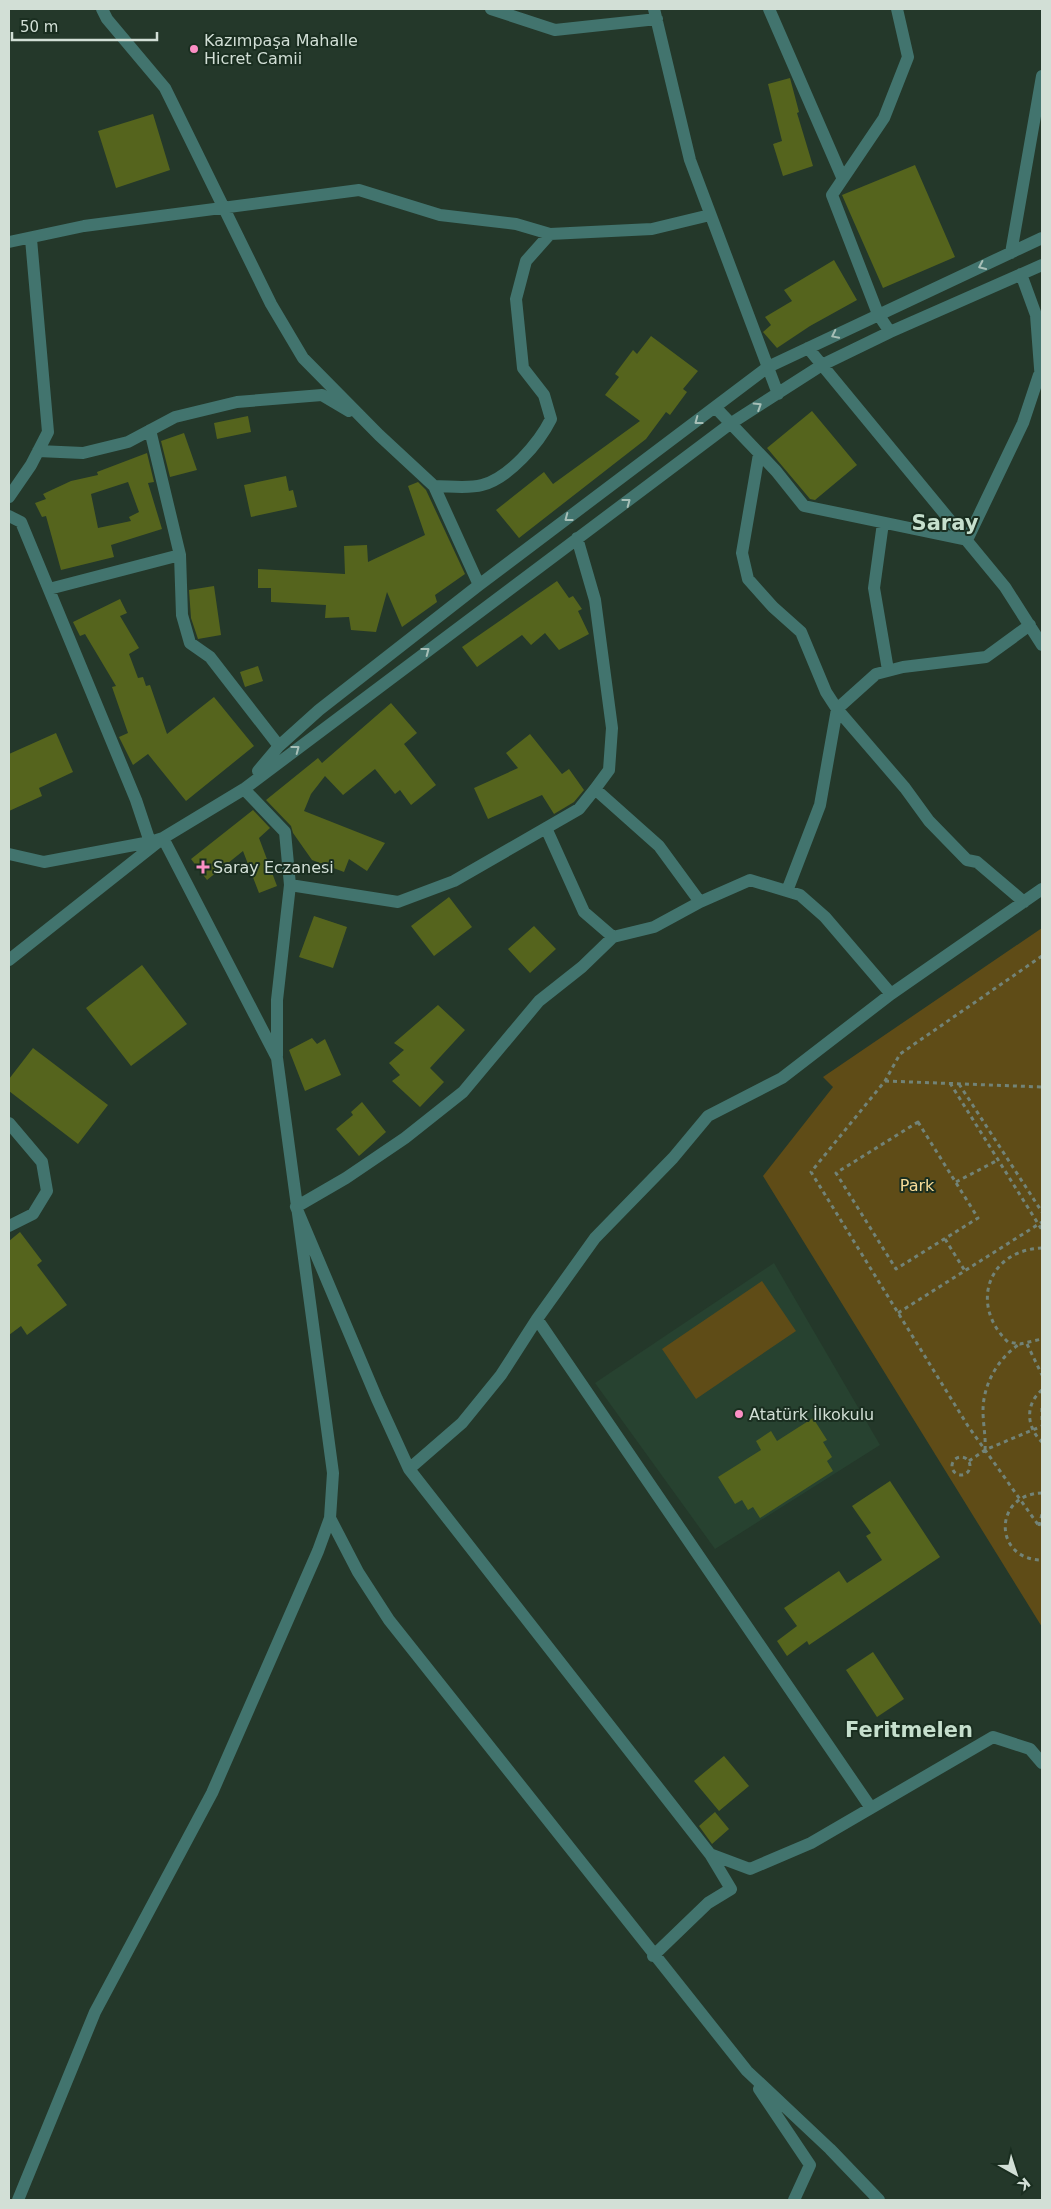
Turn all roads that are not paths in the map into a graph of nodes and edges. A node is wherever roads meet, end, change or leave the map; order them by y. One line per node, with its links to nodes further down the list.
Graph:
1 (102, 9): 8 (street)
2 (491, 9): 5 (street)
3 (769, 9): 7 (street)
4 (897, 9): 7 (street)
5 (656, 14): 9 (street)
6 (1042, 76): 14 (street)
7 (842, 177): 17 (street)
8 (225, 209): 10 (street); 11 (street); 25 (street)
9 (710, 215): 10 (street); 21 (street)
10 (550, 234): 30 (street)
11 (31, 238): 13 (street); 28 (street)
12 (1042, 238): 14 (street)
13 (9, 242)
14 (1010, 253): 17 (street, one-way to 17)
15 (1042, 265): 16 (street)
16 (1021, 274): 18 (street); 22 (street)
17 (878, 314): 18 (street); 19 (street, one-way to 19)
18 (890, 332): 20 (street)
19 (808, 348): 20 (street); 21 (street)
20 (822, 365): 23 (street); 35 (street)
21 (768, 367): 23 (street); 24 (street)
22 (1041, 381): 35 (street)
23 (778, 394): 26 (street, one-way to 23)
24 (715, 407): 26 (street); 37 (street, one-way to 37)
25 (364, 420): 27 (street); 30 (street)
26 (730, 424): 29 (street); 34 (street, one-way to 26)
27 (150, 430): 28 (street); 36 (street)
28 (38, 451): 31 (street)
29 (759, 454): 33 (street); 42 (street)
30 (434, 486): 37 (street)
31 (9, 497)
32 (9, 516): 38 (street)
33 (883, 523): 35 (street); 41 (street)
34 (578, 538): 44 (street, one-way to 34); 45 (street)
35 (967, 540): 39 (street)
36 (180, 555): 38 (street); 43 (street)
37 (479, 585): 43 (street)
38 (49, 589): 48 (street)
39 (1030, 625): 40 (street); 41 (street)
40 (1042, 645)
41 (888, 670): 42 (street)
42 (837, 709): 52 (street); 54 (street)
43 (279, 746): 44 (street)
44 (244, 789): 47 (street); 50 (street)
45 (595, 789): 46 (street); 53 (street)
46 (546, 828): 50 (street); 55 (street)
47 (163, 838): 48 (street); 56 (street); 58 (street)
48 (150, 842): 49 (street)
49 (9, 854)
50 (290, 885): 58 (street)
51 (1042, 889): 54 (street)
52 (787, 891): 53 (street); 57 (street)
53 (700, 902): 55 (street)
54 (1024, 902): 57 (street)
55 (613, 937): 60 (street)
56 (9, 960)
57 (891, 994): 62 (street)
58 (277, 1058): 60 (street)
59 (9, 1123): 61 (street)
60 (296, 1207): 63 (street); 64 (street)
61 (9, 1226)
62 (537, 1319): 63 (street); 66 (street)
63 (409, 1469): 67 (street)
64 (330, 1518): 68 (street); 70 (street)
65 (1042, 1764): 66 (street)
66 (871, 1808): 67 (street)
67 (710, 1854): 68 (street)
68 (653, 1956): 69 (street)
69 (746, 2071): 71 (street); 72 (street)
70 (18, 2200)
71 (794, 2200)
72 (880, 2200)

